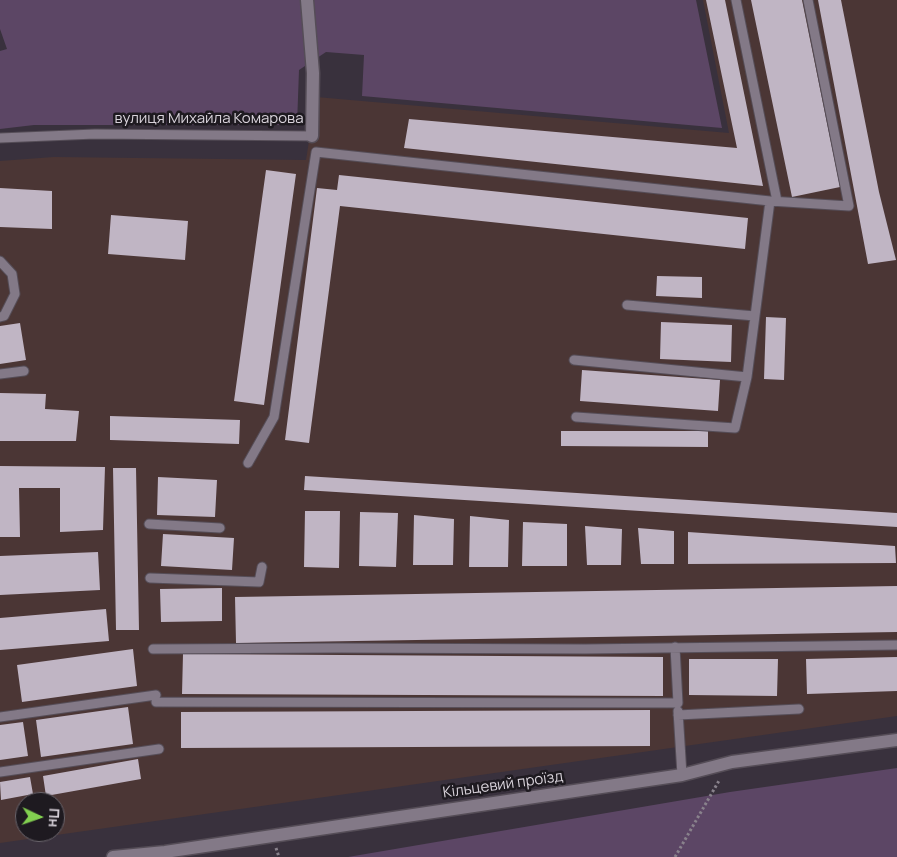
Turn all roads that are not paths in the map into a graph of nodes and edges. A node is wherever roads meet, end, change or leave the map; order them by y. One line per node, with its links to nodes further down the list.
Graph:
1 (307, 0): 4 (street, вулиця Михайла Комарова)
2 (736, 0): 6 (lane)
3 (808, 0): 6 (lane)
4 (312, 136): 5 (lane, вулиця Михайла Комарова)
5 (0, 138)
6 (774, 201): 9 (lane); 16 (lane)
7 (0, 261): 10 (lane)
8 (627, 305): 9 (lane)
9 (755, 316): 14 (lane)
10 (0, 317)
11 (574, 360): 14 (lane)
12 (24, 371): 13 (lane)
13 (0, 374)
14 (747, 377): 15 (lane)
15 (576, 417)
16 (248, 463)
17 (149, 524): 18 (lane)
18 (220, 528)
19 (262, 567): 20 (lane)
20 (150, 578)
21 (897, 645): 22 (lane)
22 (675, 648): 23 (lane); 24 (lane)
23 (153, 649)
24 (678, 703): 26 (lane); 27 (lane)
25 (800, 709): 26 (lane)
26 (678, 715): 31 (lane)
27 (0, 717)
28 (897, 740): 31 (street, Кільцевий проїзд)
29 (159, 749): 30 (lane)
30 (0, 772)
31 (682, 775): 32 (street, Кільцевий проїзд)
32 (113, 857)

